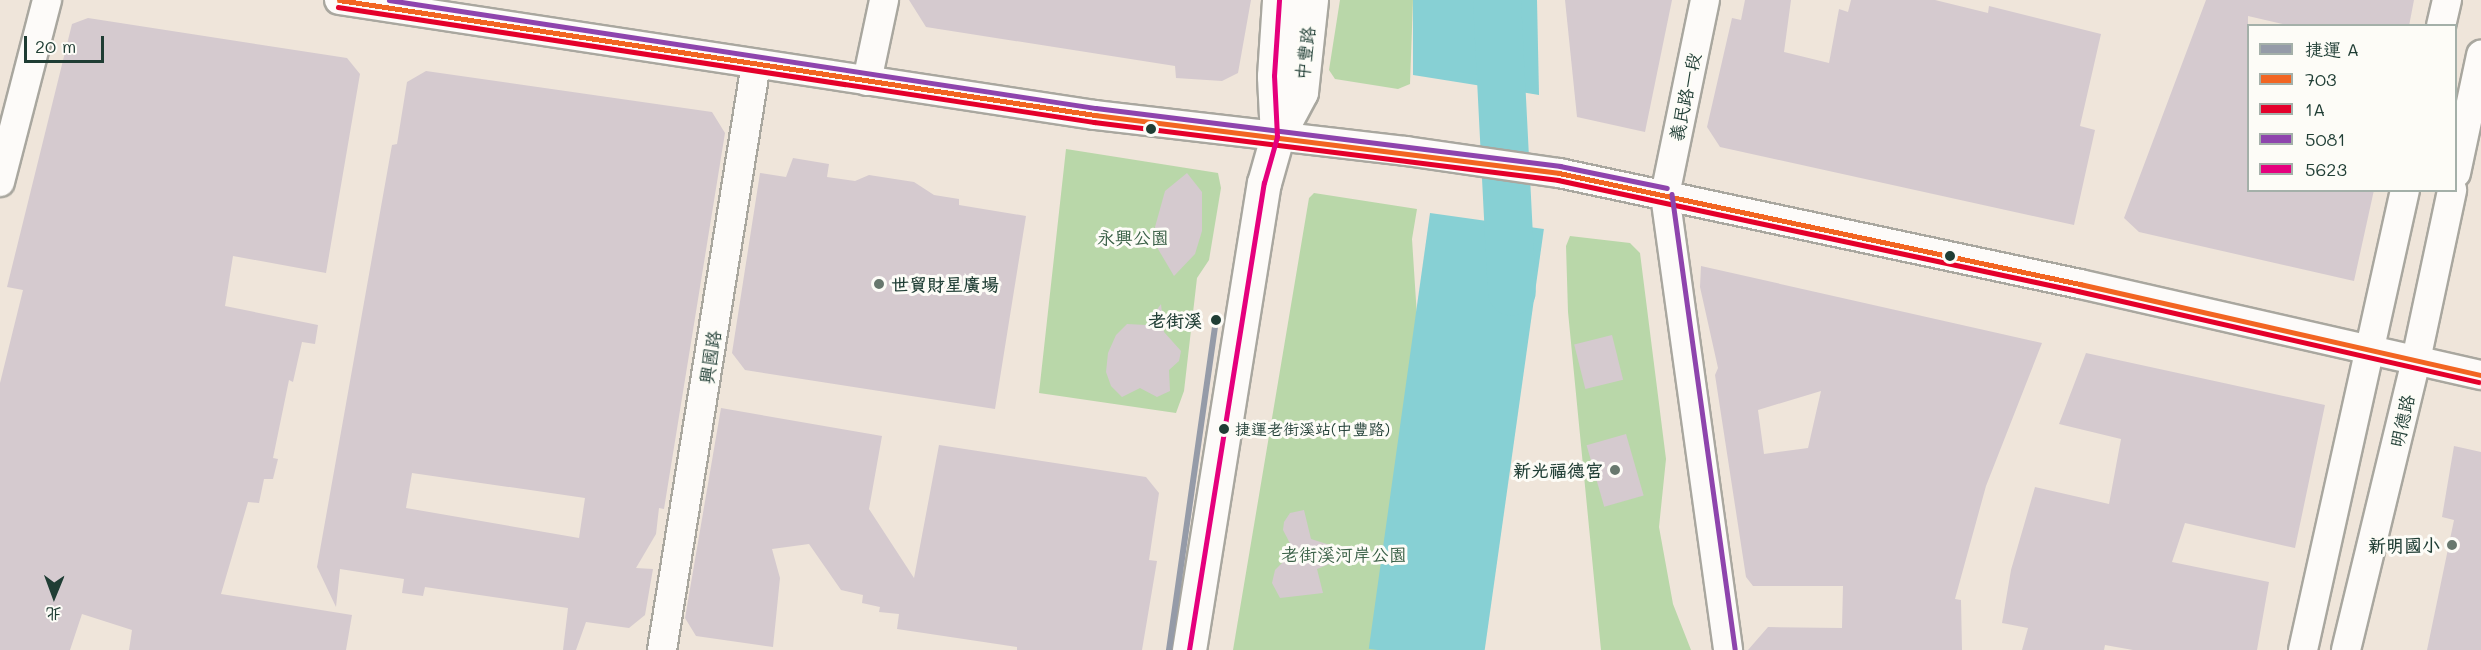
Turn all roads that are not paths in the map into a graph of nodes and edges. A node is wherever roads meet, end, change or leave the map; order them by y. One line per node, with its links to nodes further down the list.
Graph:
1 (46, 0): 14 (street)
2 (339, 0): 10 (street)
3 (884, 0): 11 (street)
4 (1279, 0): 12 (main road, 中豐路)
5 (1311, 0): 12 (main road, 中豐路)
6 (1705, 0): 17 (street, 義民路一段)
7 (2447, 0): 8 (street)
8 (2441, 24)
9 (2481, 55): 13 (street)
10 (756, 64): 11 (street); 21 (street, 興國路)
11 (867, 81): 12 (street)
12 (1277, 137): 17 (street); 22 (main road, 中豐路)
13 (2457, 168)
14 (0, 182)
15 (2405, 192): 18 (street)
16 (2452, 192): 19 (street, 明德路)
17 (1665, 195): 18 (street); 23 (street, 義民路一段)
18 (2370, 351): 19 (street); 24 (street)
19 (2416, 360): 20 (street); 25 (street, 明德路)
20 (2481, 375)
21 (662, 650)
22 (1189, 650)
23 (1728, 650)
24 (2303, 650)
25 (2346, 650)

